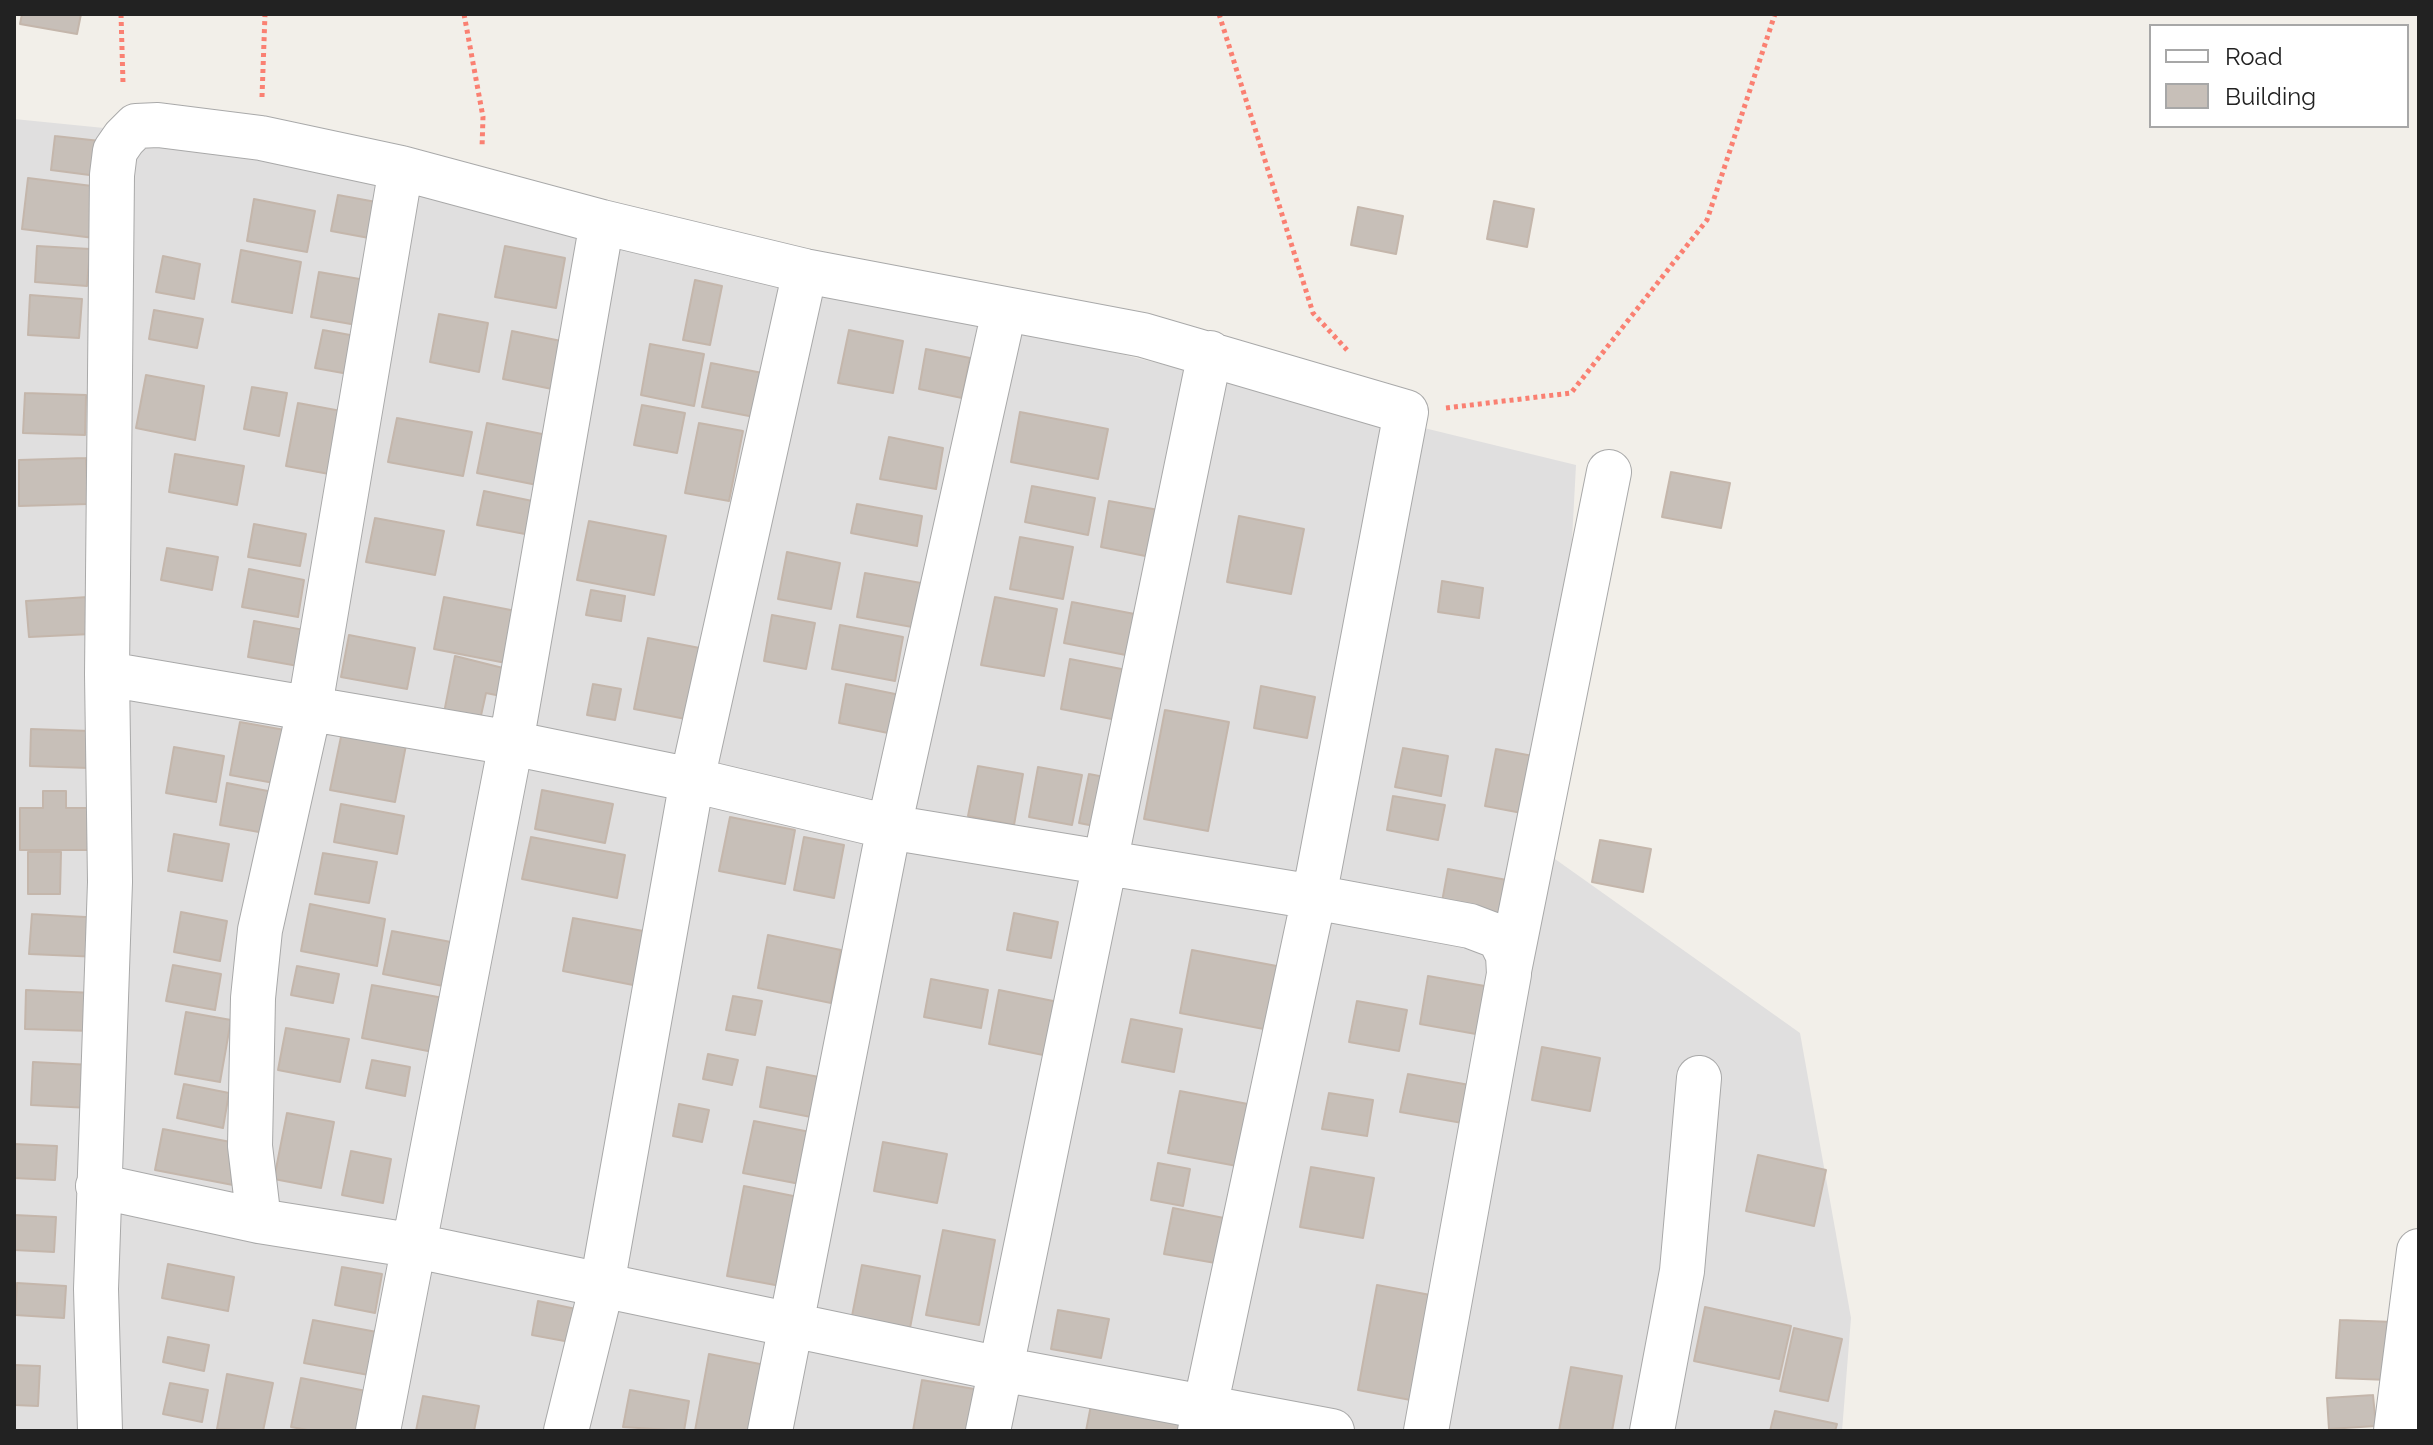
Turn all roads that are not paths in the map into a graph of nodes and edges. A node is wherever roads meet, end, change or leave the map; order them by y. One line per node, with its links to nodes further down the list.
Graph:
1 (401, 168): 2 (street); 7 (street); 8 (street)
2 (602, 222): 3 (street); 9 (street)
3 (805, 271): 4 (street); 10 (street)
4 (1004, 311): 5 (street); 11 (street)
5 (1210, 353): 12 (street); 13 (street)
6 (1609, 472): 14 (street)
7 (107, 674): 8 (street); 16 (street)
8 (310, 706): 9 (street); 17 (street)
9 (511, 743): 10 (street); 18 (street)
10 (692, 780): 11 (street); 20 (street)
11 (889, 827): 12 (street); 21 (street)
12 (1107, 865): 13 (street); 22 (street)
13 (1314, 897): 14 (street); 23 (street)
14 (1509, 974): 30 (street)
15 (1699, 1078): 31 (street)
16 (98, 1186): 17 (street); 24 (street)
17 (259, 1221): 18 (street)
18 (416, 1246): 20 (street); 25 (street)
19 (2419, 1251): 32 (street)
20 (602, 1285): 21 (street); 26 (street)
21 (793, 1327): 22 (street); 27 (street)
22 (1001, 1369): 23 (street); 28 (street)
23 (1202, 1418): 29 (street)
24 (100, 1431)
25 (378, 1431)
26 (566, 1431)
27 (770, 1431)
28 (988, 1431)
29 (1332, 1431)
30 (1426, 1431)
31 (1652, 1431)
32 (2396, 1431)

